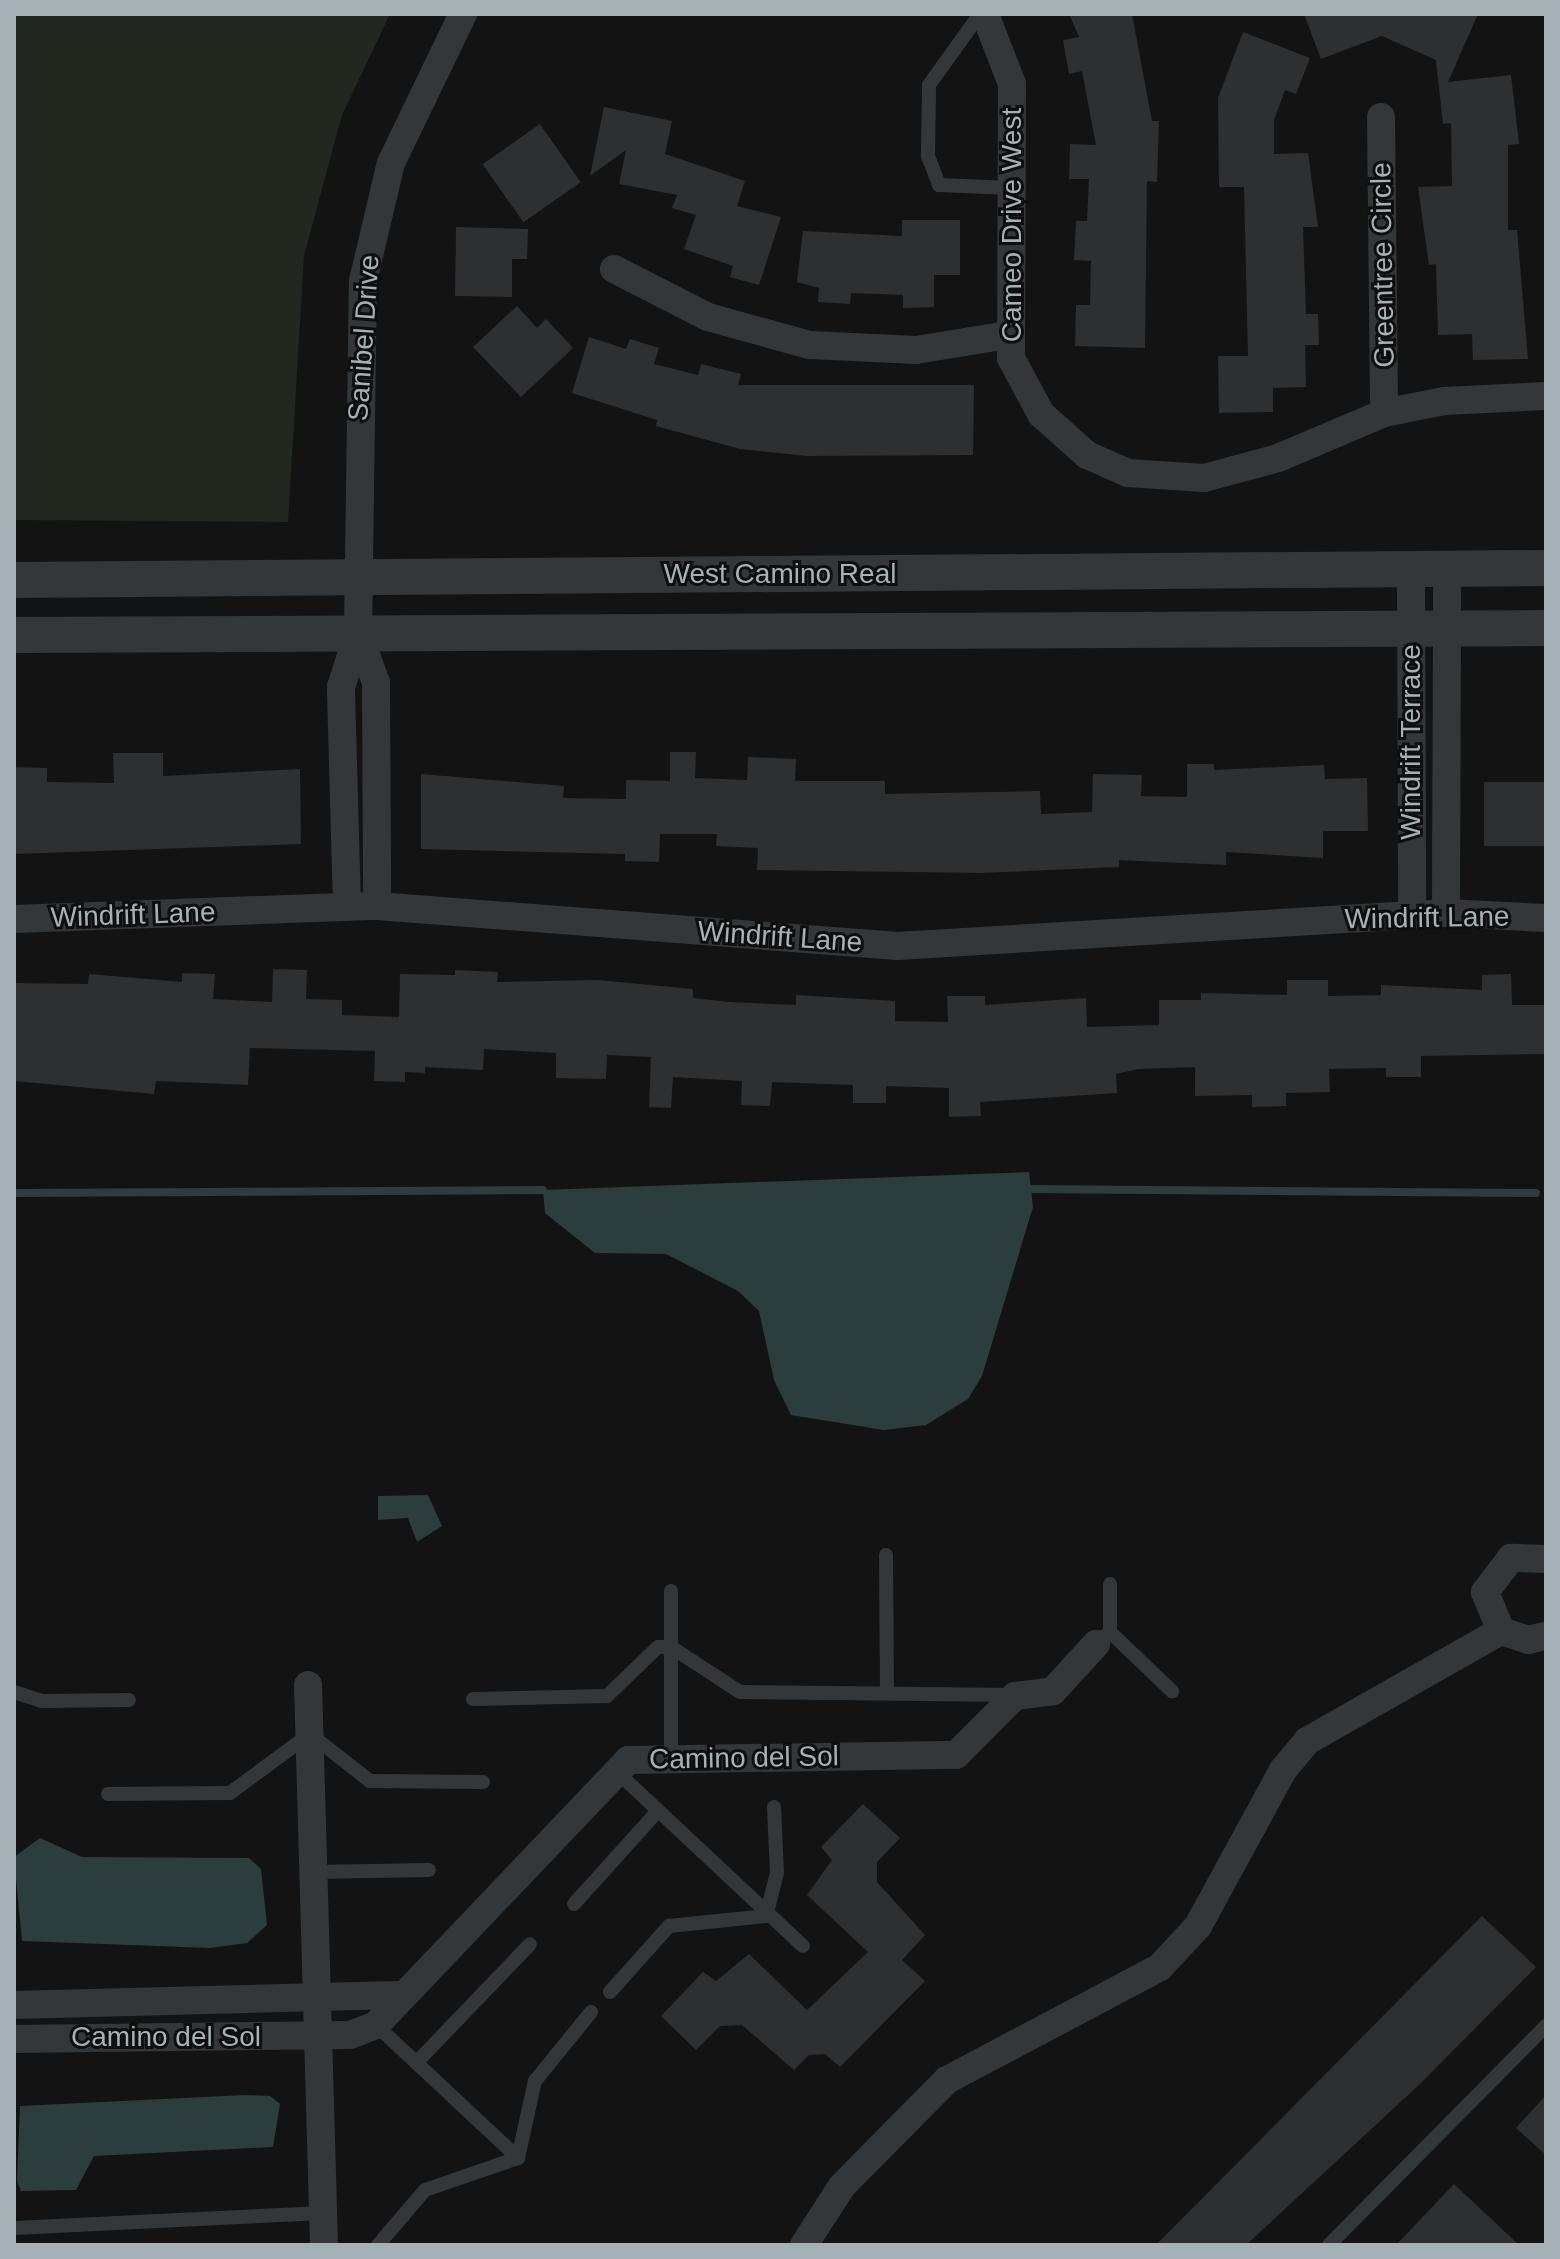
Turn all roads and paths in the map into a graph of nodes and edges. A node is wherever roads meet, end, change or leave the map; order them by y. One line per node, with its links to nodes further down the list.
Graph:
1 (463, 14): 12 (street, Sanibel Drive)
2 (983, 14): 4 (street, Cameo Drive West); 4 (lane)
3 (1381, 117): 8 (street, Greentree Circle)
4 (1012, 188): 6 (street, Cameo Drive West)
5 (614, 269): 6 (street)
6 (1008, 335): 8 (street, Cameo Drive West)
7 (1546, 396): 8 (street)
8 (1384, 413)
9 (1546, 568): 10 (street, West Camino Real)
10 (1447, 569): 11 (street, West Camino Real); 16 (street, Windrift Terrace)
11 (1411, 570): 12 (street, West Camino Real); 15 (street, Windrift Terrace)
12 (358, 578): 13 (street, West Camino Real); 17 (street, Sanibel Drive)
13 (14, 580)
14 (1546, 628): 16 (street, West Camino Real)
15 (1411, 629): 16 (street, West Camino Real); 17 (street, West Camino Real); 22 (street, Windrift Terrace)
16 (1448, 629): 21 (street, Windrift Terrace)
17 (358, 633): 18 (street, West Camino Real); 19 (street, Sanibel Drive); 20 (street, Sanibel Drive)
18 (14, 635)
19 (377, 906): 20 (street, Windrift Lane); 22 (street, Windrift Lane)
20 (347, 907): 24 (street, Windrift Lane)
21 (1446, 913): 22 (street, Windrift Lane); 23 (street, Windrift Lane)
22 (1412, 915)
23 (1546, 918)
24 (14, 919)
25 (886, 1555): 34 (lane)
26 (1546, 1559): 29 (street)
27 (1110, 1584): 31 (lane)
28 (671, 1591): 32 (lane)
29 (1501, 1631): 30 (street); 68 (street)
30 (1546, 1636)
31 (1103, 1638): 35 (lane); 37 (street)
32 (671, 1647): 34 (lane); 38 (lane); 41 (lane)
33 (308, 1685): 40 (street)
34 (887, 1690): 37 (lane)
35 (1172, 1691)
36 (14, 1692): 39 (lane)
37 (1015, 1696): 41 (street, Camino del Sol)
38 (473, 1699)
39 (129, 1700)
40 (310, 1734): 43 (lane); 44 (lane); 48 (street)
41 (671, 1759): 42 (street, Camino del Sol)
42 (616, 1771): 46 (lane); 54 (street, Camino del Sol)
43 (483, 1782)
44 (108, 1794)
45 (774, 1807): 50 (lane)
46 (656, 1813): 49 (lane); 50 (lane)
47 (429, 1870): 48 (lane)
48 (313, 1872): 55 (street)
49 (574, 1904)
50 (766, 1916): 52 (lane); 53 (lane)
51 (530, 1944): 62 (lane)
52 (803, 1946)
53 (610, 1992)
54 (397, 1995): 55 (street, Camino del Sol); 58 (street, Camino del Sol)
55 (316, 1999): 56 (street, Camino del Sol); 60 (street)
56 (14, 2005)
57 (591, 2012): 63 (lane)
58 (376, 2025): 60 (street, Camino del Sol); 62 (lane)
59 (1546, 2026): 69 (lane)
60 (317, 2036): 61 (street, Camino del Sol); 64 (street)
61 (14, 2039)
62 (417, 2062): 63 (lane)
63 (518, 2158): 67 (lane)
64 (323, 2213): 65 (lane); 66 (street)
65 (14, 2228)
66 (324, 2245)
67 (378, 2245)
68 (804, 2245)
69 (1329, 2245)

